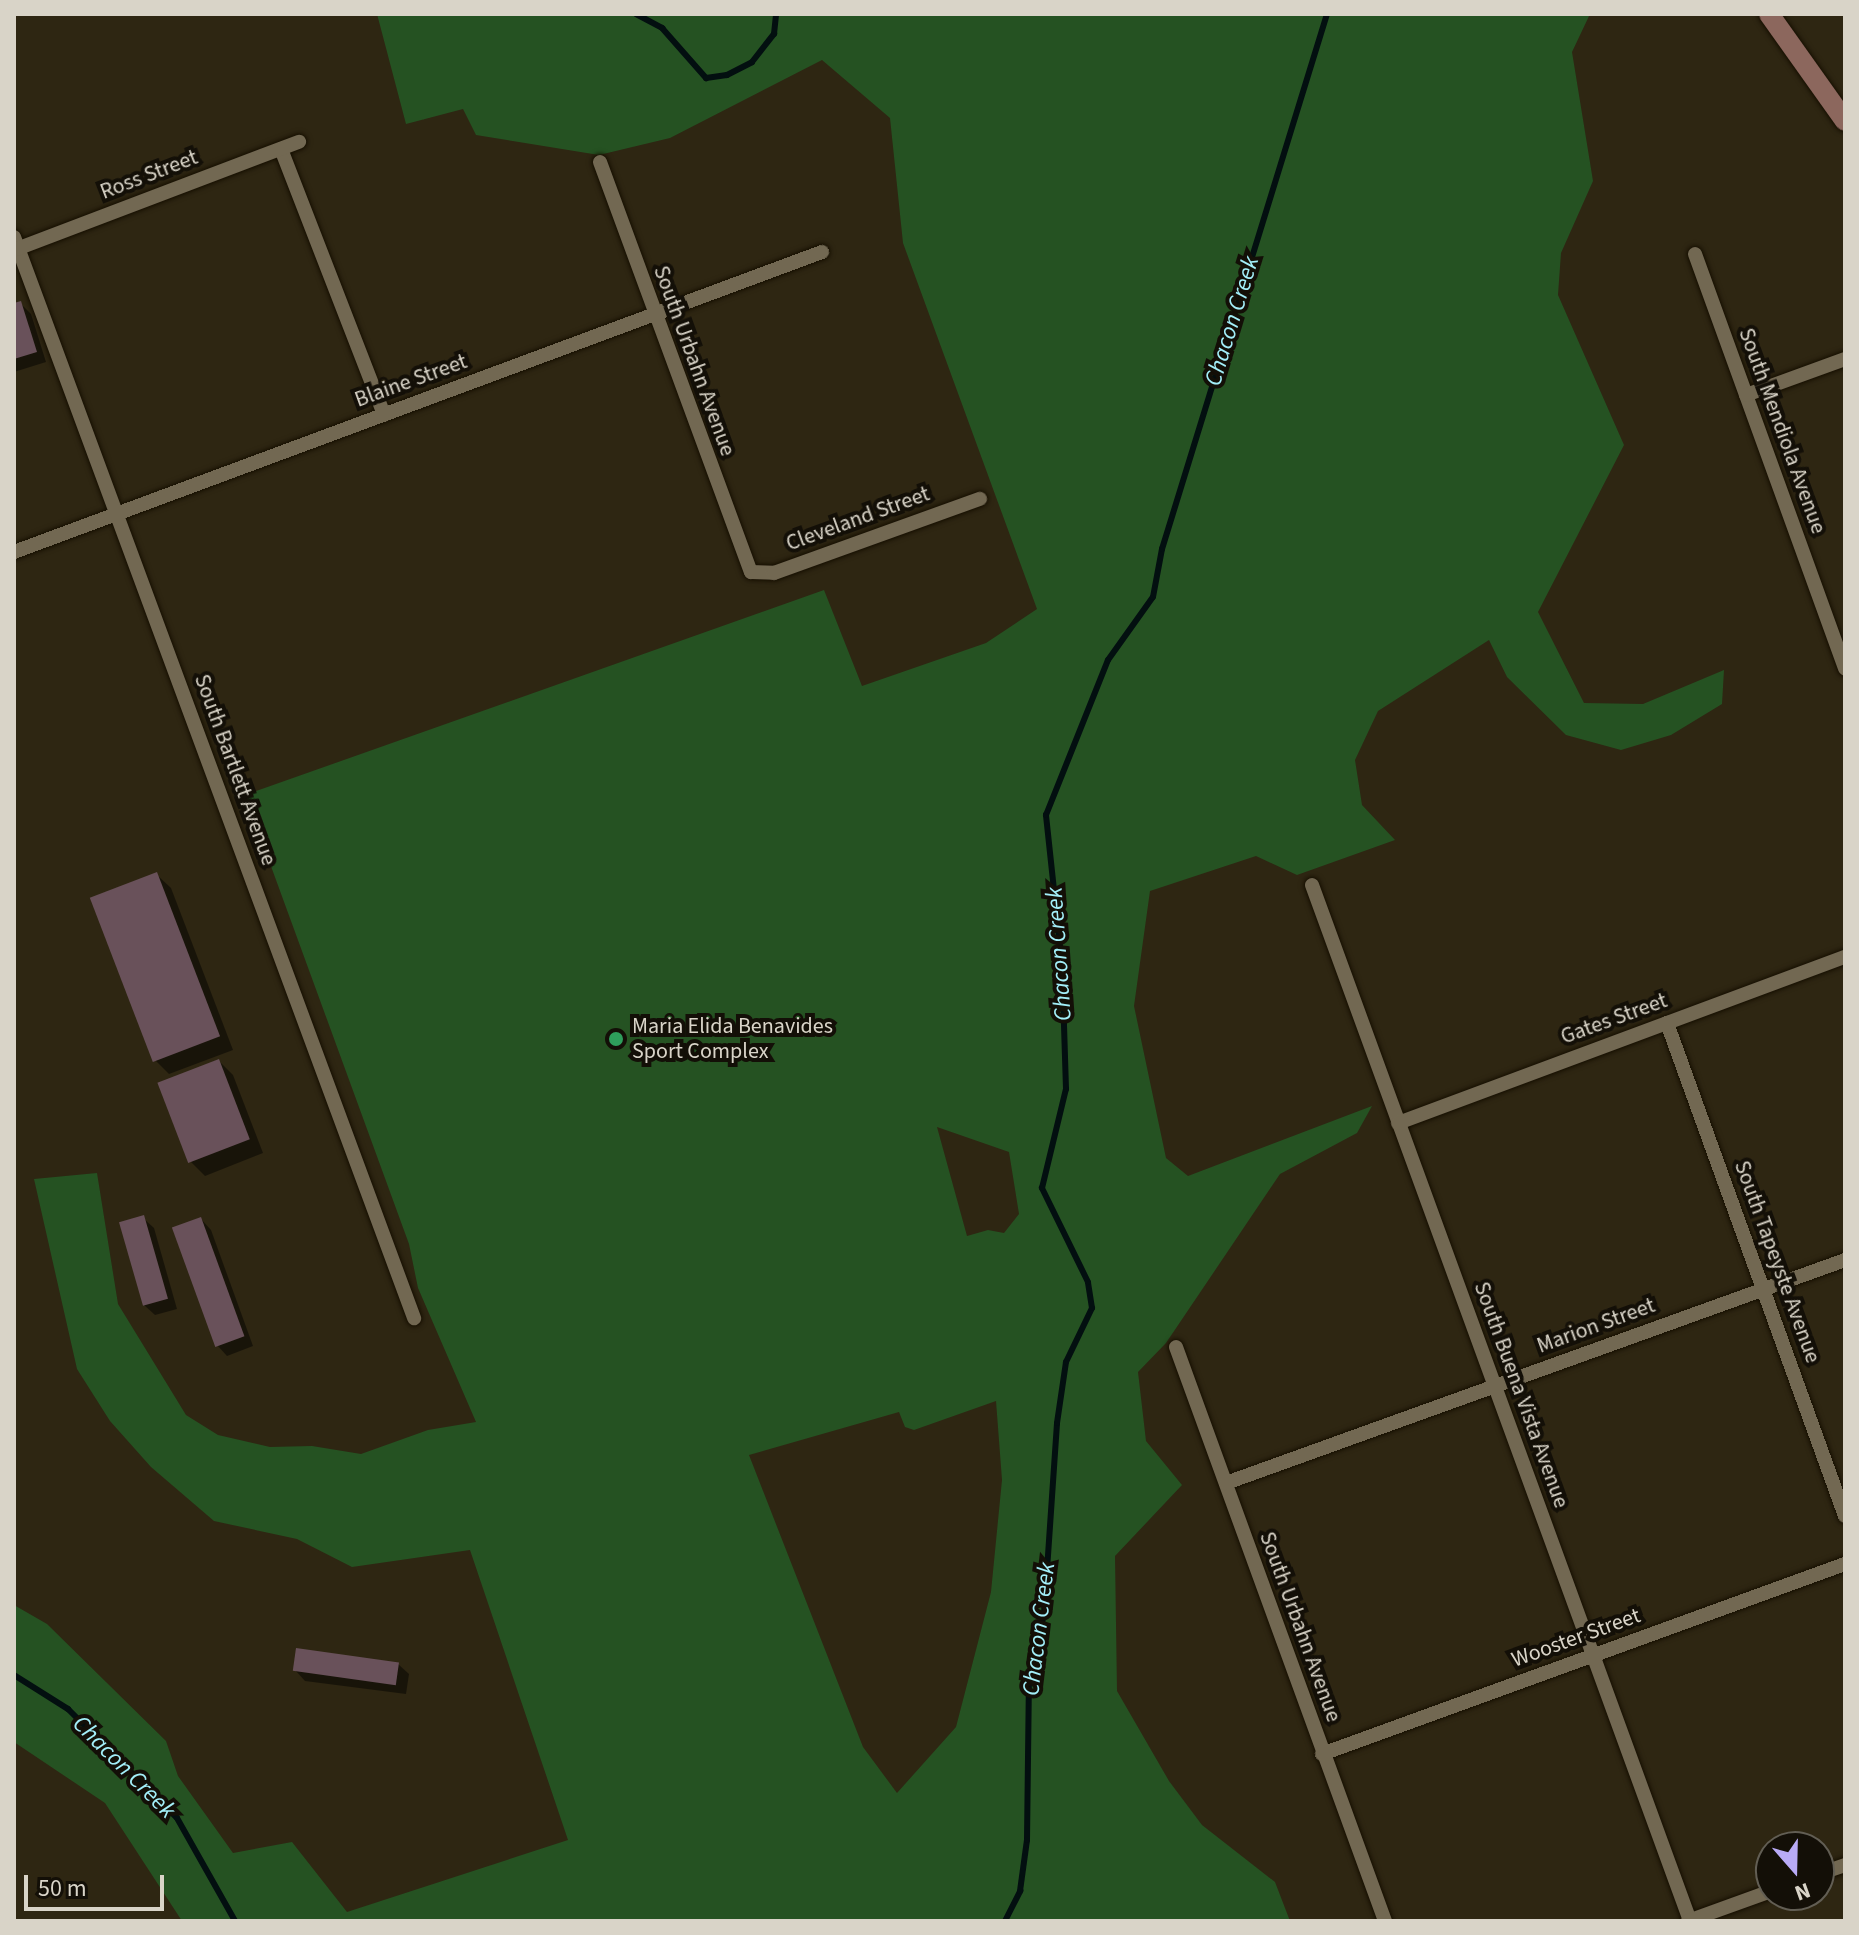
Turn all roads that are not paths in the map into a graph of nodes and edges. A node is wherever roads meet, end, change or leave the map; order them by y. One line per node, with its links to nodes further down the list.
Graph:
1 (1769, 14): 2 (main road)
2 (1845, 121)
3 (299, 142): 4 (street, Ross Street)
4 (281, 149): 6 (street, Ross Street); 12 (street)
5 (600, 162): 9 (street, South Urbahn Avenue)
6 (15, 245): 14 (street, South Bartlett Avenue)
7 (822, 252): 9 (street, Blaine Street)
8 (1695, 254): 11 (street, South Mendiola Avenue)
9 (654, 316): 12 (street, Blaine Street); 16 (street, South Urbahn Avenue)
10 (1845, 359): 11 (street)
11 (1746, 395): 17 (street, South Mendiola Avenue)
12 (384, 415): 14 (street, Blaine Street)
13 (980, 499): 16 (street, Cleveland Street)
14 (116, 512): 15 (street, Blaine Street); 25 (street, South Bartlett Avenue)
15 (14, 552)
16 (751, 572)
17 (1842, 653): 18 (street, South Mendiola Avenue)
18 (1845, 669)
19 (1312, 885): 22 (street, South Buena Vista Avenue)
20 (1845, 957): 21 (street, Gates Street)
21 (1667, 1023): 22 (street, Gates Street); 24 (street, South Tapeyste Avenue)
22 (1398, 1123): 27 (street, South Buena Vista Avenue)
23 (1845, 1260): 24 (street, Marion Street)
24 (1764, 1289): 27 (street, Marion Street); 29 (street, South Tapeyste Avenue)
25 (414, 1318)
26 (1176, 1347): 28 (street, South Urbahn Avenue)
27 (1495, 1386): 28 (street, Marion Street); 31 (street, South Buena Vista Avenue)
28 (1226, 1483): 32 (street, South Urbahn Avenue)
29 (1845, 1516)
30 (1845, 1564): 31 (street, Wooster Street)
31 (1591, 1656): 32 (street, Wooster Street); 35 (street, South Buena Vista Avenue)
32 (1322, 1754): 34 (street, South Urbahn Avenue)
33 (1755, 1897): 35 (street)
34 (1385, 1921)
35 (1689, 1921)

